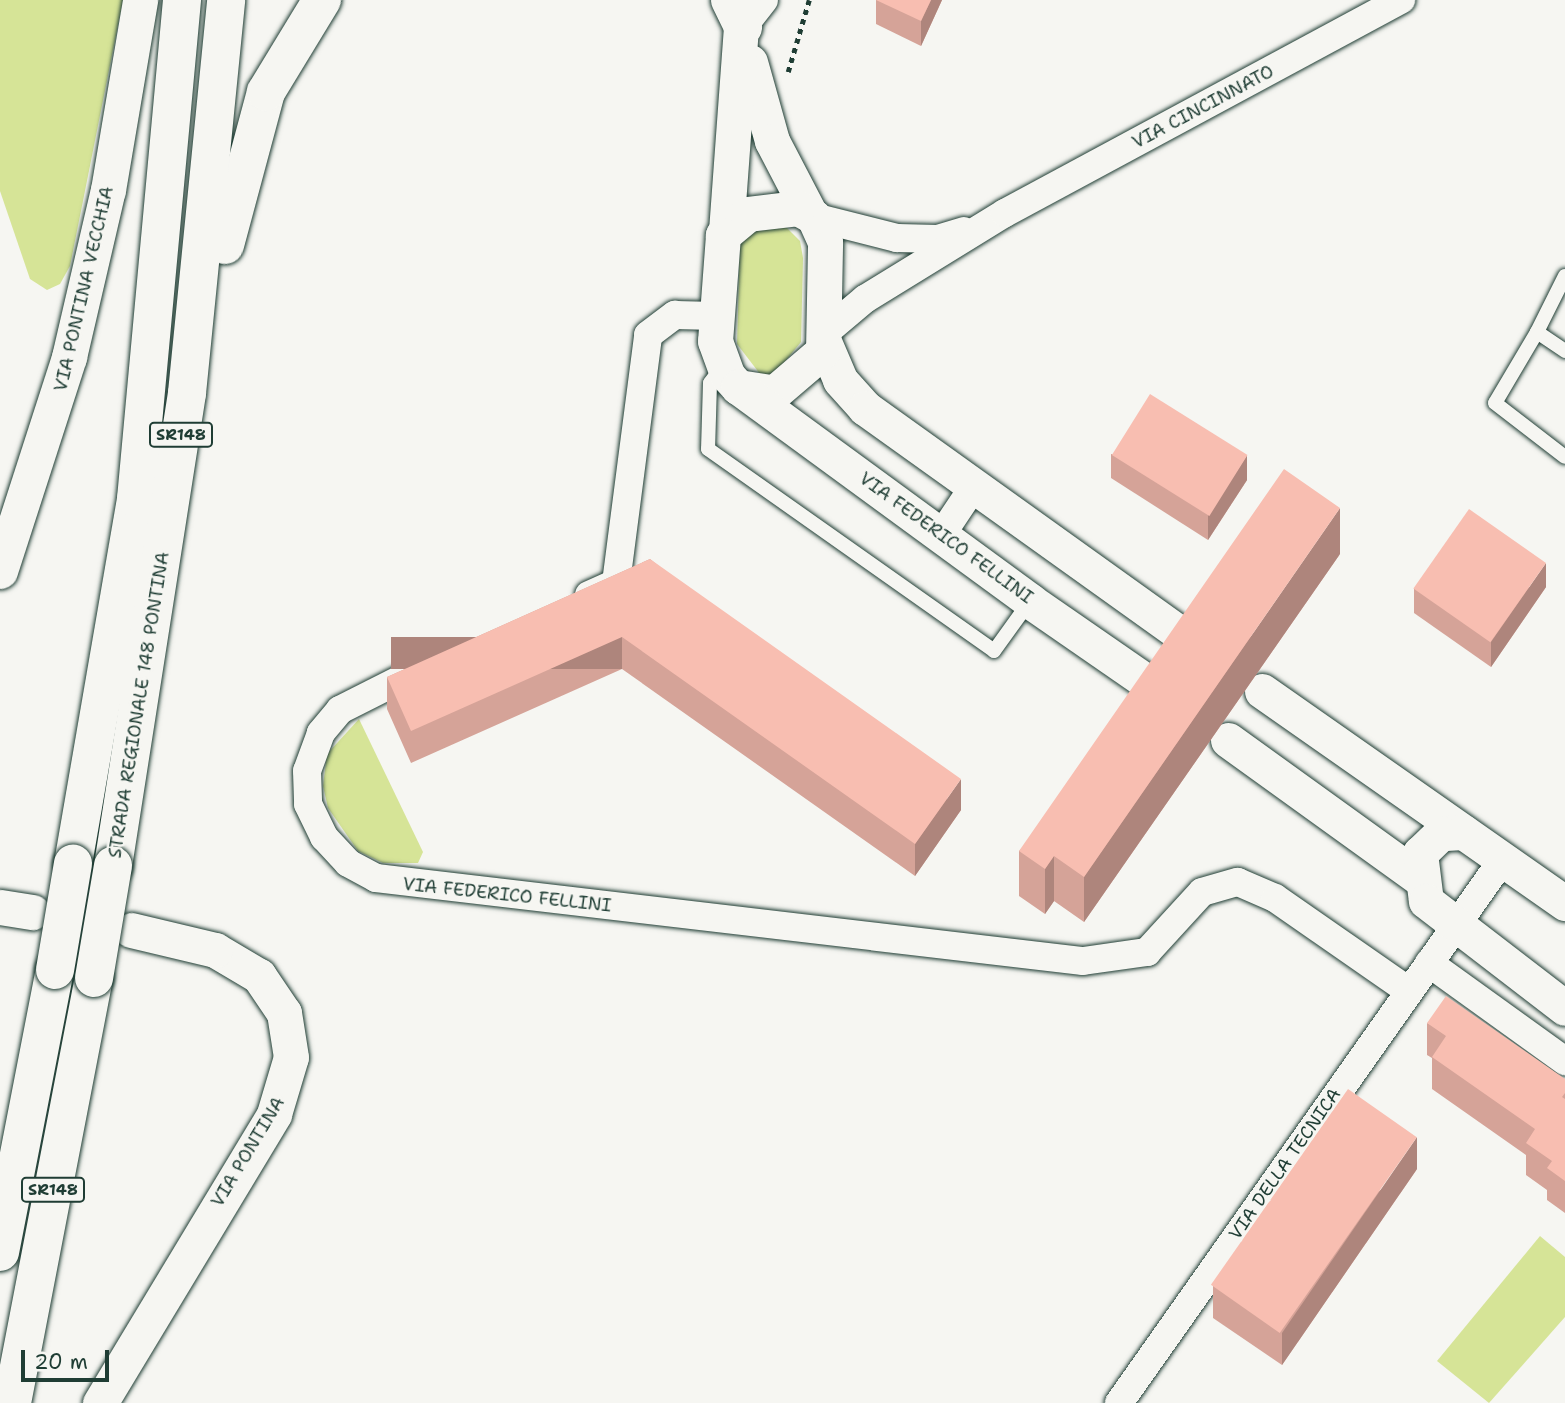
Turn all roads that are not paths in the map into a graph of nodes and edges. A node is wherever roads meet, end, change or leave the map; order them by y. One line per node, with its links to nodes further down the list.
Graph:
1 (140, 0): 20 (street, VIA PONTINA VECCHIA)
2 (182, 0): 36 (highway, STRADA REGIONALE 148 PONTINA / SR148, bridge)
3 (226, 0): 18 (highway, STRADA REGIONALE 148 PONTINA / SR148)
4 (322, 0): 18 (highway)
5 (1401, 0): 7 (street, VIA CINCINNATO)
6 (744, 5): 8 (street); 9 (street)
7 (1005, 213): 8 (street, VIA CINCINNATO); 13 (street, VIA CINCINNATO)
8 (812, 216): 9 (street); 13 (street)
9 (726, 231): 11 (street)
10 (1565, 276): 12 (lane)
11 (716, 316): 15 (street); 22 (street)
12 (1537, 332): 14 (lane); 16 (lane)
13 (826, 338): 15 (street); 17 (street, VIA FEDERICO FELLINI)
14 (1565, 351)
15 (730, 377): 19 (street, VIA FEDERICO FELLINI); 21 (lane)
16 (1565, 457)
17 (974, 486): 19 (street); 21 (street, VIA FEDERICO FELLINI)
18 (172, 500): 37 (highway, STRADA REGIONALE 148 PONTINA / SR148, bridge)
19 (942, 534): 21 (street, VIA FEDERICO FELLINI)
20 (0, 571)
21 (1030, 601)
22 (565, 605)
23 (450, 656): 33 (street, VIA FEDERICO FELLINI)
24 (1262, 691): 26 (street)
25 (1228, 740): 28 (street)
26 (1463, 832): 27 (street); 28 (street)
27 (1503, 859): 29 (street); 30 (street, VIA DELLA TECNICA)
28 (1419, 878): 30 (street)
29 (1565, 903)
30 (1455, 927): 32 (street, VIA DELLA TECNICA); 34 (street)
31 (131, 930): 38 (street, VIA PONTINA)
32 (1429, 963): 33 (street, VIA DELLA TECNICA); 35 (street)
33 (1409, 991): 39 (street, VIA DELLA TECNICA)
34 (1565, 1008)
35 (1565, 1061)
36 (0, 1252)
37 (12, 1403)
38 (100, 1403)
39 (1119, 1403)

